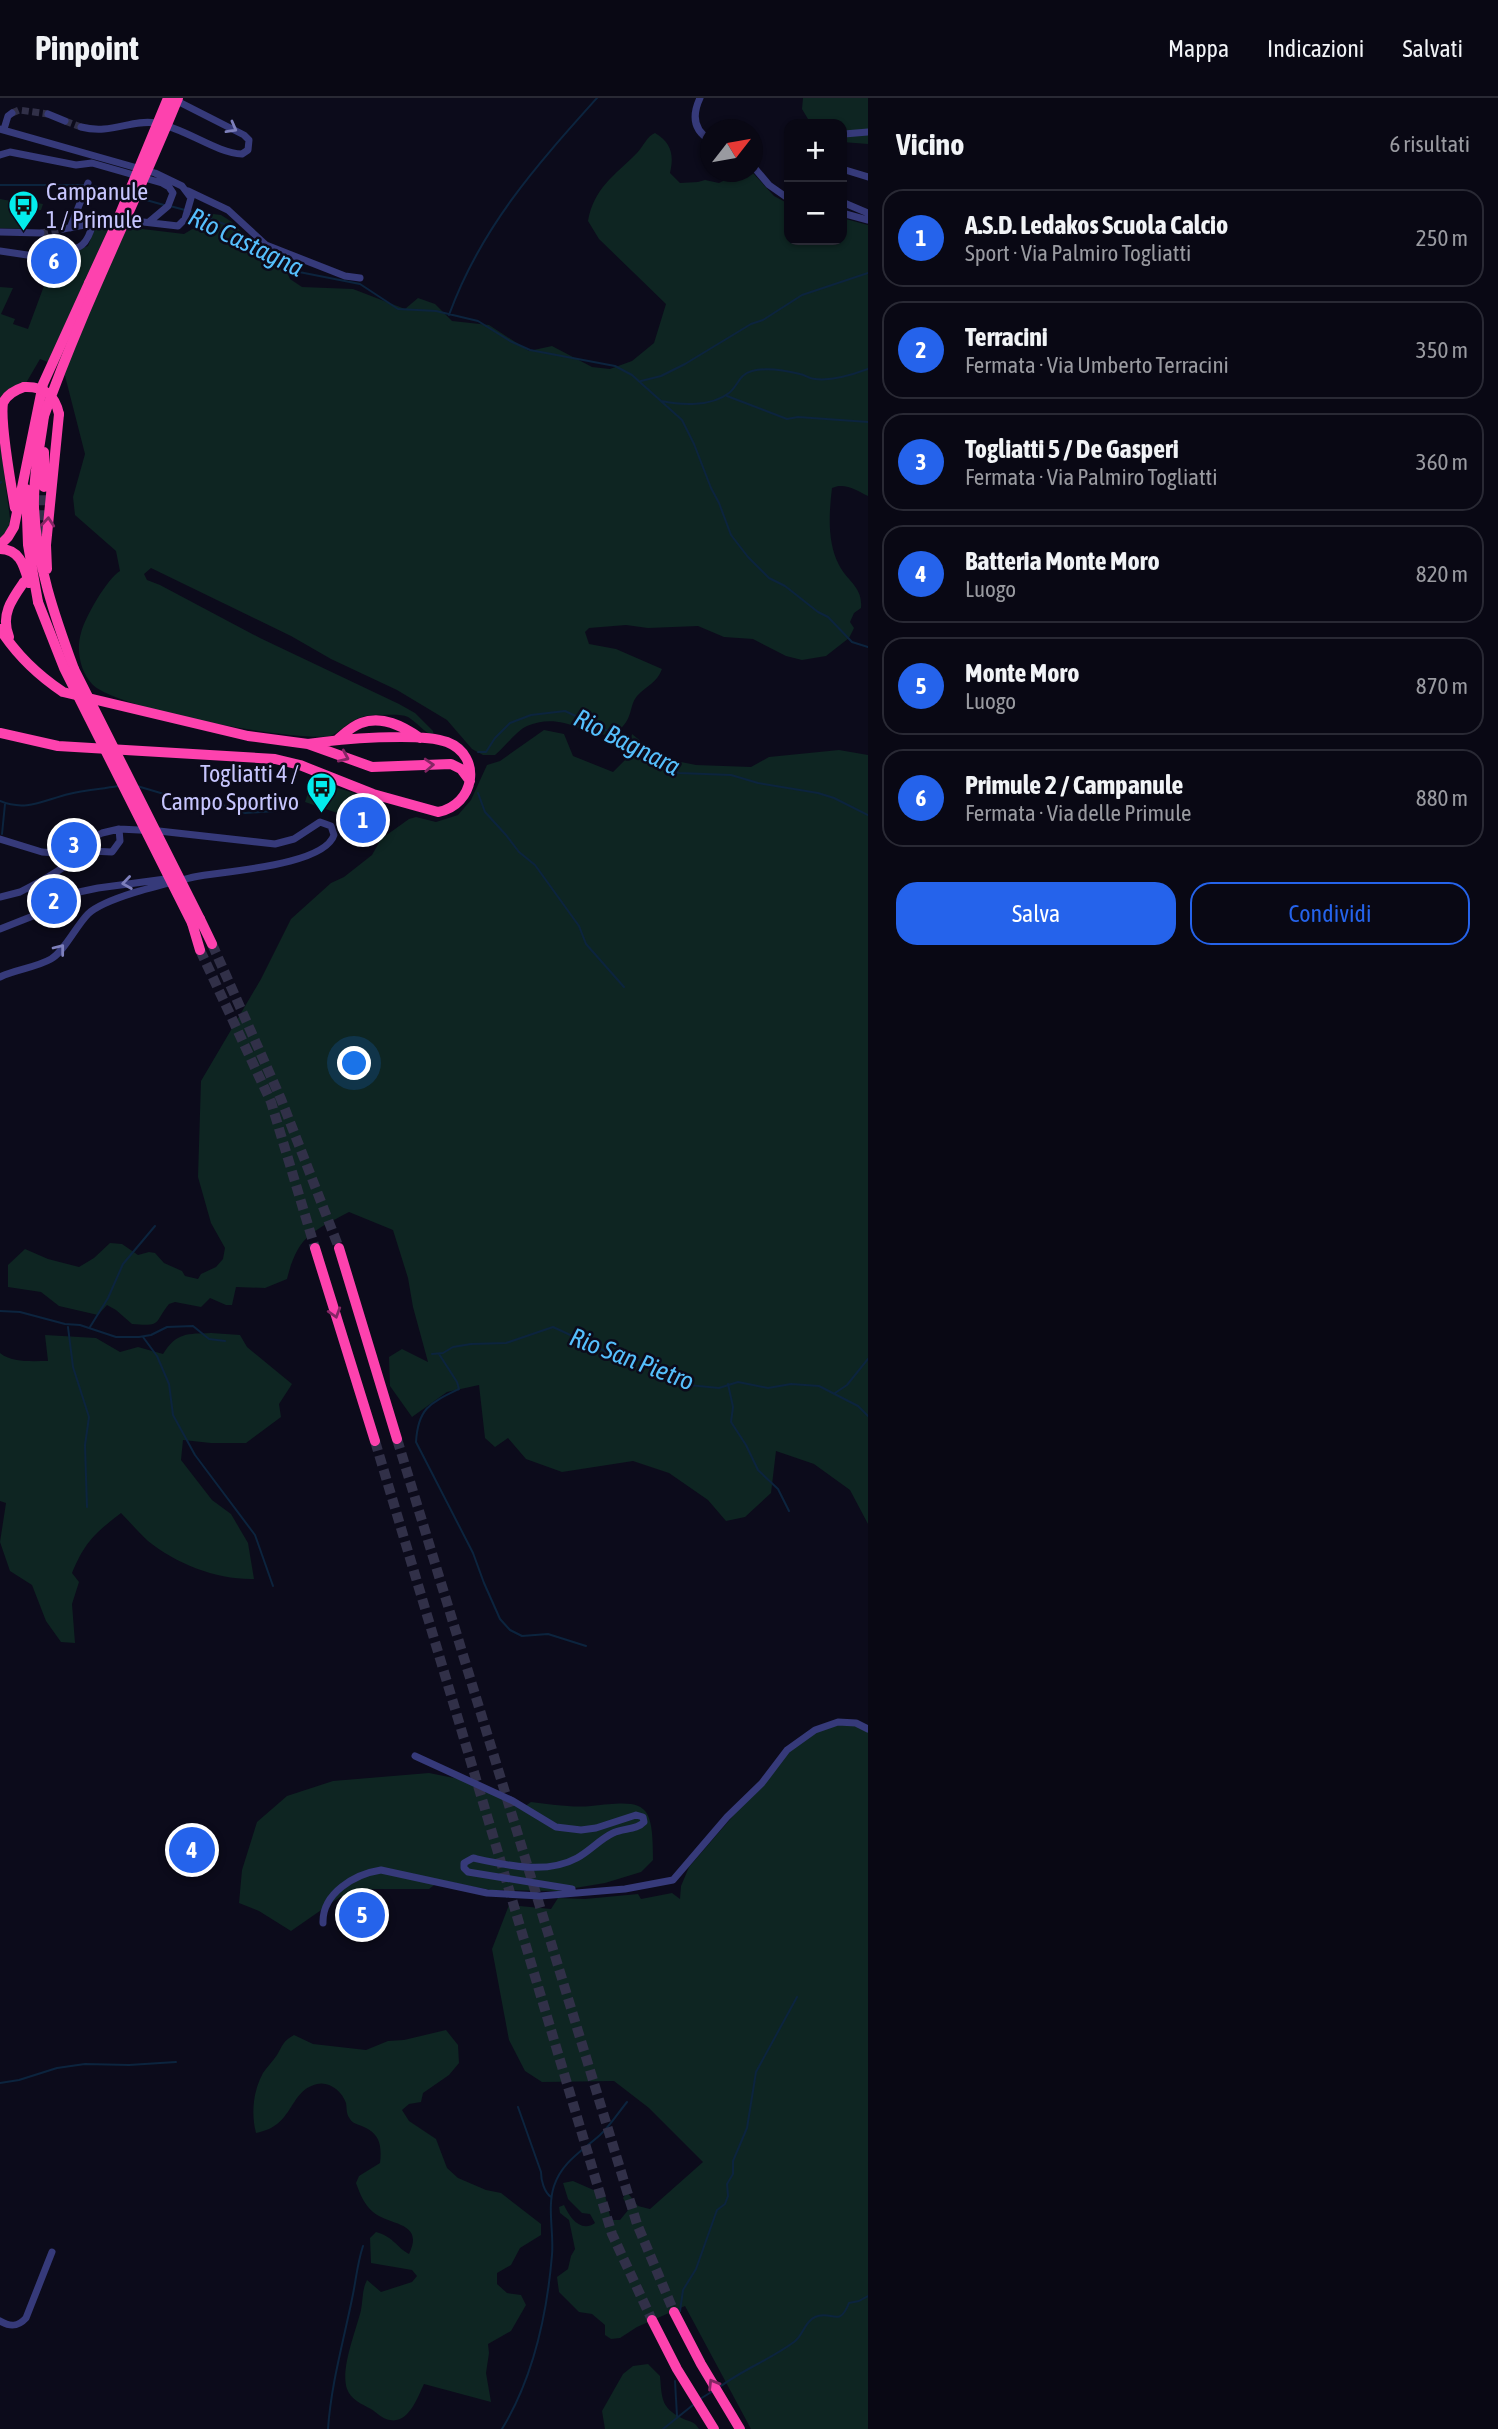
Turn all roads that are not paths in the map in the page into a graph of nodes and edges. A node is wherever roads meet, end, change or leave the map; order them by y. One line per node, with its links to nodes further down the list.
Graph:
1 (169, 98): 7 (street, one-way to 7); 32 (highway, bridge)
2 (178, 98): 31 (highway, bridge)
3 (700, 98): 9 (street)
4 (12, 113): 8 (street)
5 (48, 114): 6 (street)
6 (65, 121)
7 (81, 127)
8 (2, 129): 17 (street)
9 (700, 131)
10 (868, 132): 11 (street)
11 (847, 134)
12 (0, 155): 23 (street)
13 (847, 171): 14 (street)
14 (868, 177)
15 (763, 178): 18 (street)
16 (88, 183): 24 (street)
17 (188, 191): 23 (street); 30 (street)
18 (784, 196)
19 (847, 204): 20 (street)
20 (868, 213)
21 (847, 215): 22 (street)
22 (868, 220)
23 (149, 222): 24 (street)
24 (93, 223): 28 (street)
25 (0, 232): 26 (street)
26 (41, 233)
27 (0, 250): 29 (street)
28 (52, 255)
29 (34, 256)
30 (360, 278)
31 (44, 416): 33 (highway); 37 (highway)
32 (26, 464): 34 (highway); 38 (highway)
33 (44, 487)
34 (16, 515): 35 (highway); 37 (highway, one-way to 34, bridge)
35 (0, 547): 38 (highway)
36 (24, 582): 40 (highway)
37 (48, 590): 50 (highway, bridge)
38 (38, 602): 50 (highway, bridge)
39 (0, 629): 40 (highway)
40 (21, 655): 44 (highway)
41 (0, 733): 45 (highway)
42 (420, 738): 43 (highway); 43 (highway); 45 (highway)
43 (337, 740): 44 (highway)
44 (309, 744): 45 (highway, one-way to 45)
45 (470, 781)
46 (119, 829): 47 (street); 48 (street); 49 (street)
47 (0, 839)
48 (194, 877): 51 (street, one-way to 51); 54 (street, one-way to 48)
49 (0, 897)
50 (196, 921): 52 (highway); 53 (highway)
51 (0, 929)
52 (212, 944)
53 (201, 950)
54 (0, 977)
55 (315, 1248): 58 (highway, one-way to 58)
56 (339, 1248): 57 (highway)
57 (397, 1438)
58 (375, 1441)
59 (868, 1729): 61 (street)
60 (415, 1756): 61 (street)
61 (590, 1891): 62 (street)
62 (323, 1923)
63 (52, 2252): 66 (street)
64 (674, 2312): 67 (highway, one-way to 64)
65 (652, 2320): 68 (highway)
66 (0, 2321)
67 (739, 2427)
68 (713, 2429)

